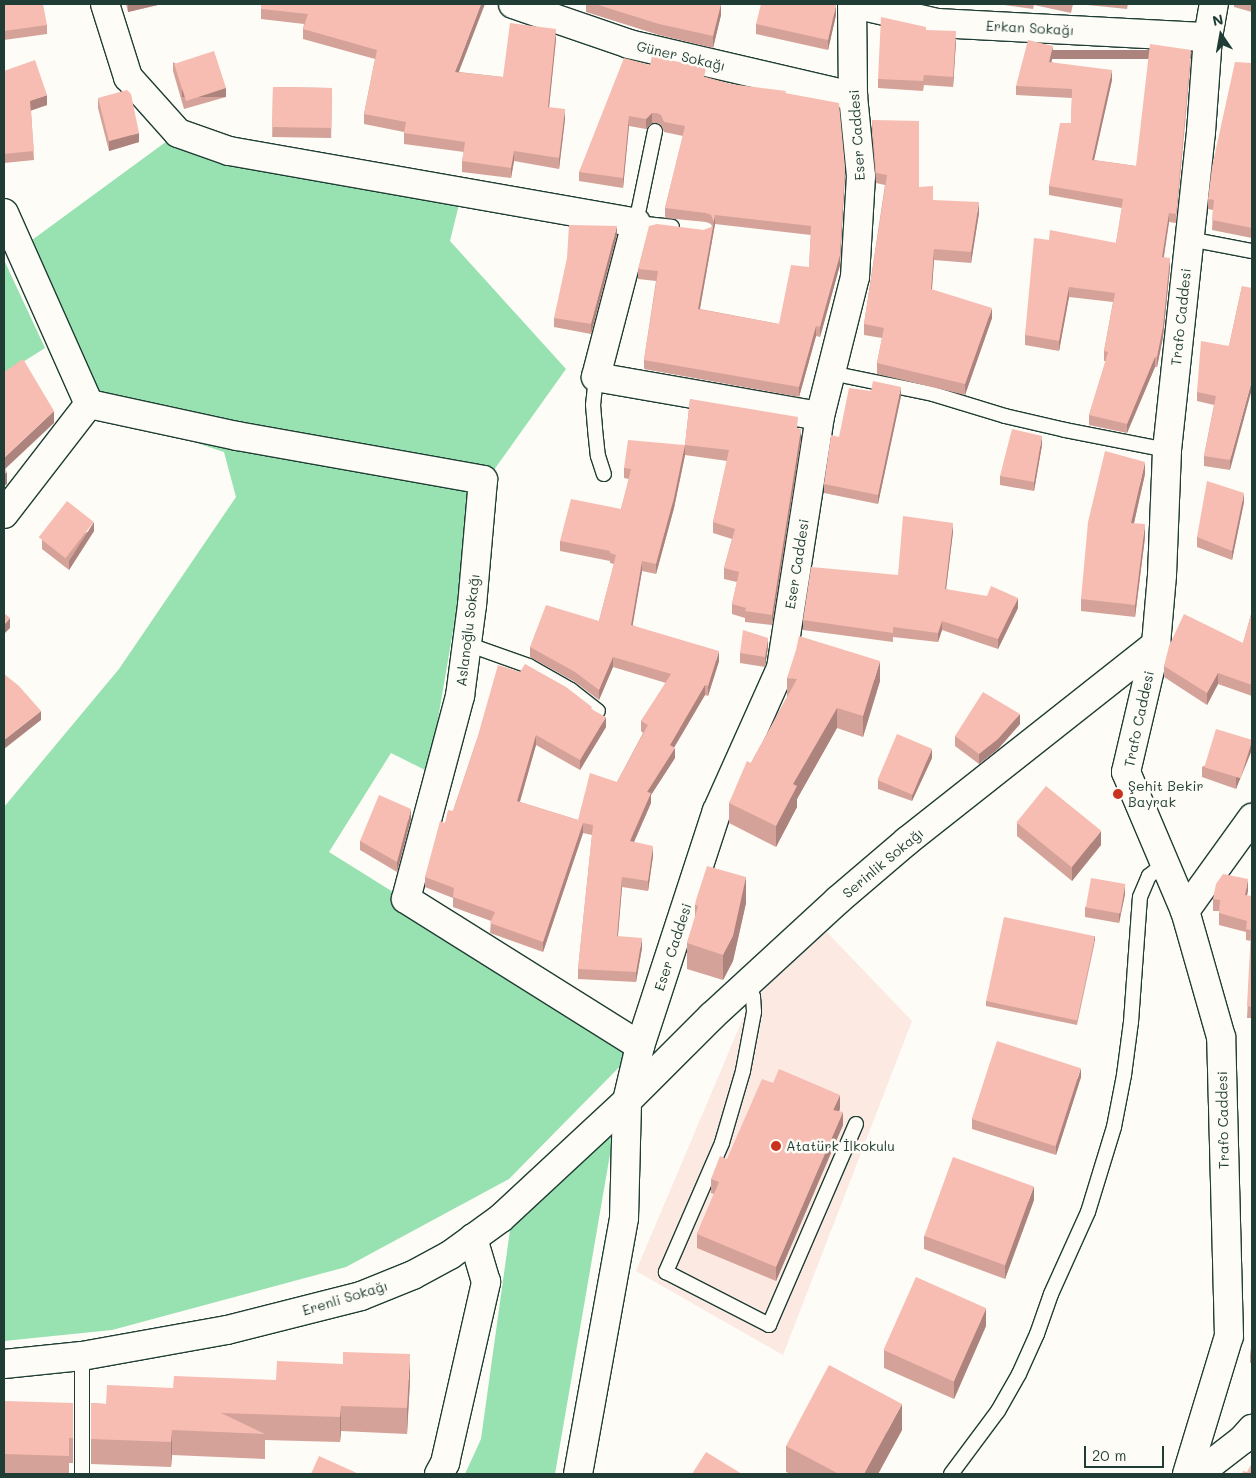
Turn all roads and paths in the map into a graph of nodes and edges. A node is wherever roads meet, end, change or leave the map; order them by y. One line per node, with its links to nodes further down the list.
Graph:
1 (105, 4): 9 (street)
2 (513, 4): 6 (street, Güner Sokağı)
3 (853, 4): 5 (street, Erkan Sokağı); 6 (street, Eser Caddesi)
4 (1214, 4): 5 (street, Trafo Caddesi)
5 (1208, 37): 11 (street, Trafo Caddesi)
6 (853, 96): 13 (street, Eser Caddesi)
7 (655, 131): 9 (lane)
8 (4, 213): 15 (street)
9 (636, 223): 10 (lane); 14 (street)
10 (685, 229)
11 (1189, 239): 12 (lane); 17 (street, Trafo Caddesi)
12 (1252, 250)
13 (831, 373): 16 (street, Eser Caddesi); 17 (lane)
14 (596, 377): 16 (street); 18 (lane)
15 (89, 404): 19 (street); 20 (street, Aslanoğlu Sokağı)
16 (820, 416): 27 (street, Eser Caddesi)
17 (1167, 450): 21 (street, Trafo Caddesi)
18 (604, 474)
19 (4, 514)
20 (467, 644): 22 (lane); 27 (street, Aslanoğlu Sokağı)
21 (1156, 644): 24 (street, Trafo Caddesi); 26 (street, Serinlik Sokağı)
22 (598, 711)
23 (1252, 818): 25 (street)
24 (1165, 863): 25 (street, Trafo Caddesi); 37 (lane)
25 (1185, 911): 38 (street, Trafo Caddesi)
26 (748, 983): 28 (street, Serinlik Sokağı); 29 (lane)
27 (640, 1046): 28 (street, Eser Caddesi)
28 (627, 1102): 30 (street, Erenli Sokağı); 36 (street, Eser Caddesi)
29 (856, 1124)
30 (473, 1238): 31 (street, Erenli Sokağı); 35 (street)
31 (82, 1356): 32 (street, Erenli Sokağı); 34 (lane)
32 (4, 1364)
33 (1252, 1429): 39 (street)
34 (82, 1474)
35 (439, 1474)
36 (578, 1474)
37 (952, 1474)
38 (1187, 1474)
39 (1198, 1474)

